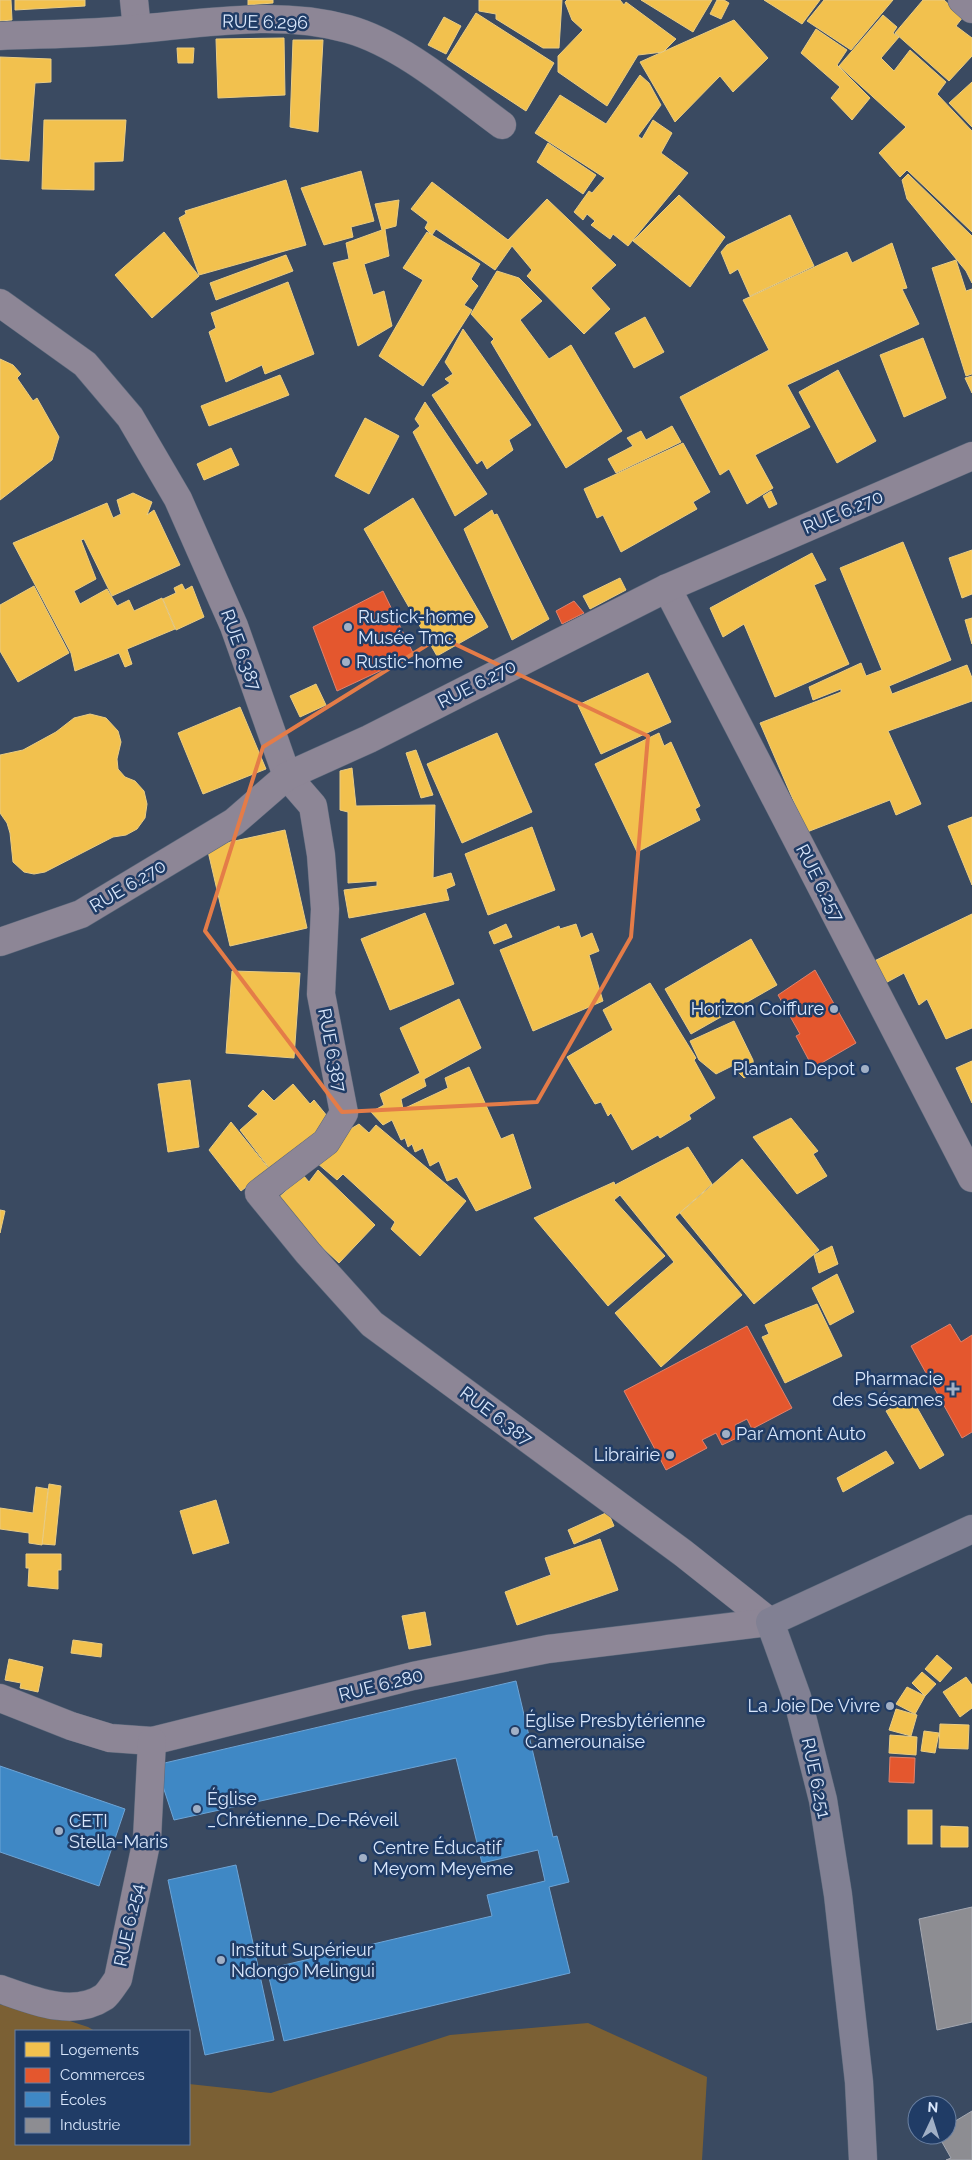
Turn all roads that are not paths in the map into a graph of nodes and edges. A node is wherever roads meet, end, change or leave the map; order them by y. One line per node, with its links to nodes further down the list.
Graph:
1 (134, 0): 4 (street)
2 (962, 0): 3 (street)
3 (972, 9)
4 (137, 29): 5 (street, RUE 6.296); 6 (street, RUE 6.296)
5 (0, 36)
6 (502, 125)
7 (0, 303): 10 (street, RUE 6.387)
8 (972, 456): 9 (street, RUE 6.270)
9 (667, 588): 10 (street, RUE 6.270); 12 (street, RUE 6.257)
10 (287, 776): 11 (street, RUE 6.270); 14 (street, RUE 6.387)
11 (0, 942)
12 (972, 1178)
13 (972, 1529): 14 (main road)
14 (770, 1622): 16 (street, RUE 6.280); 18 (main road, RUE 6.251)
15 (0, 1698): 16 (street, RUE 6.280)
16 (152, 1741): 17 (street, RUE 6.254)
17 (0, 1989)
18 (863, 2160)

